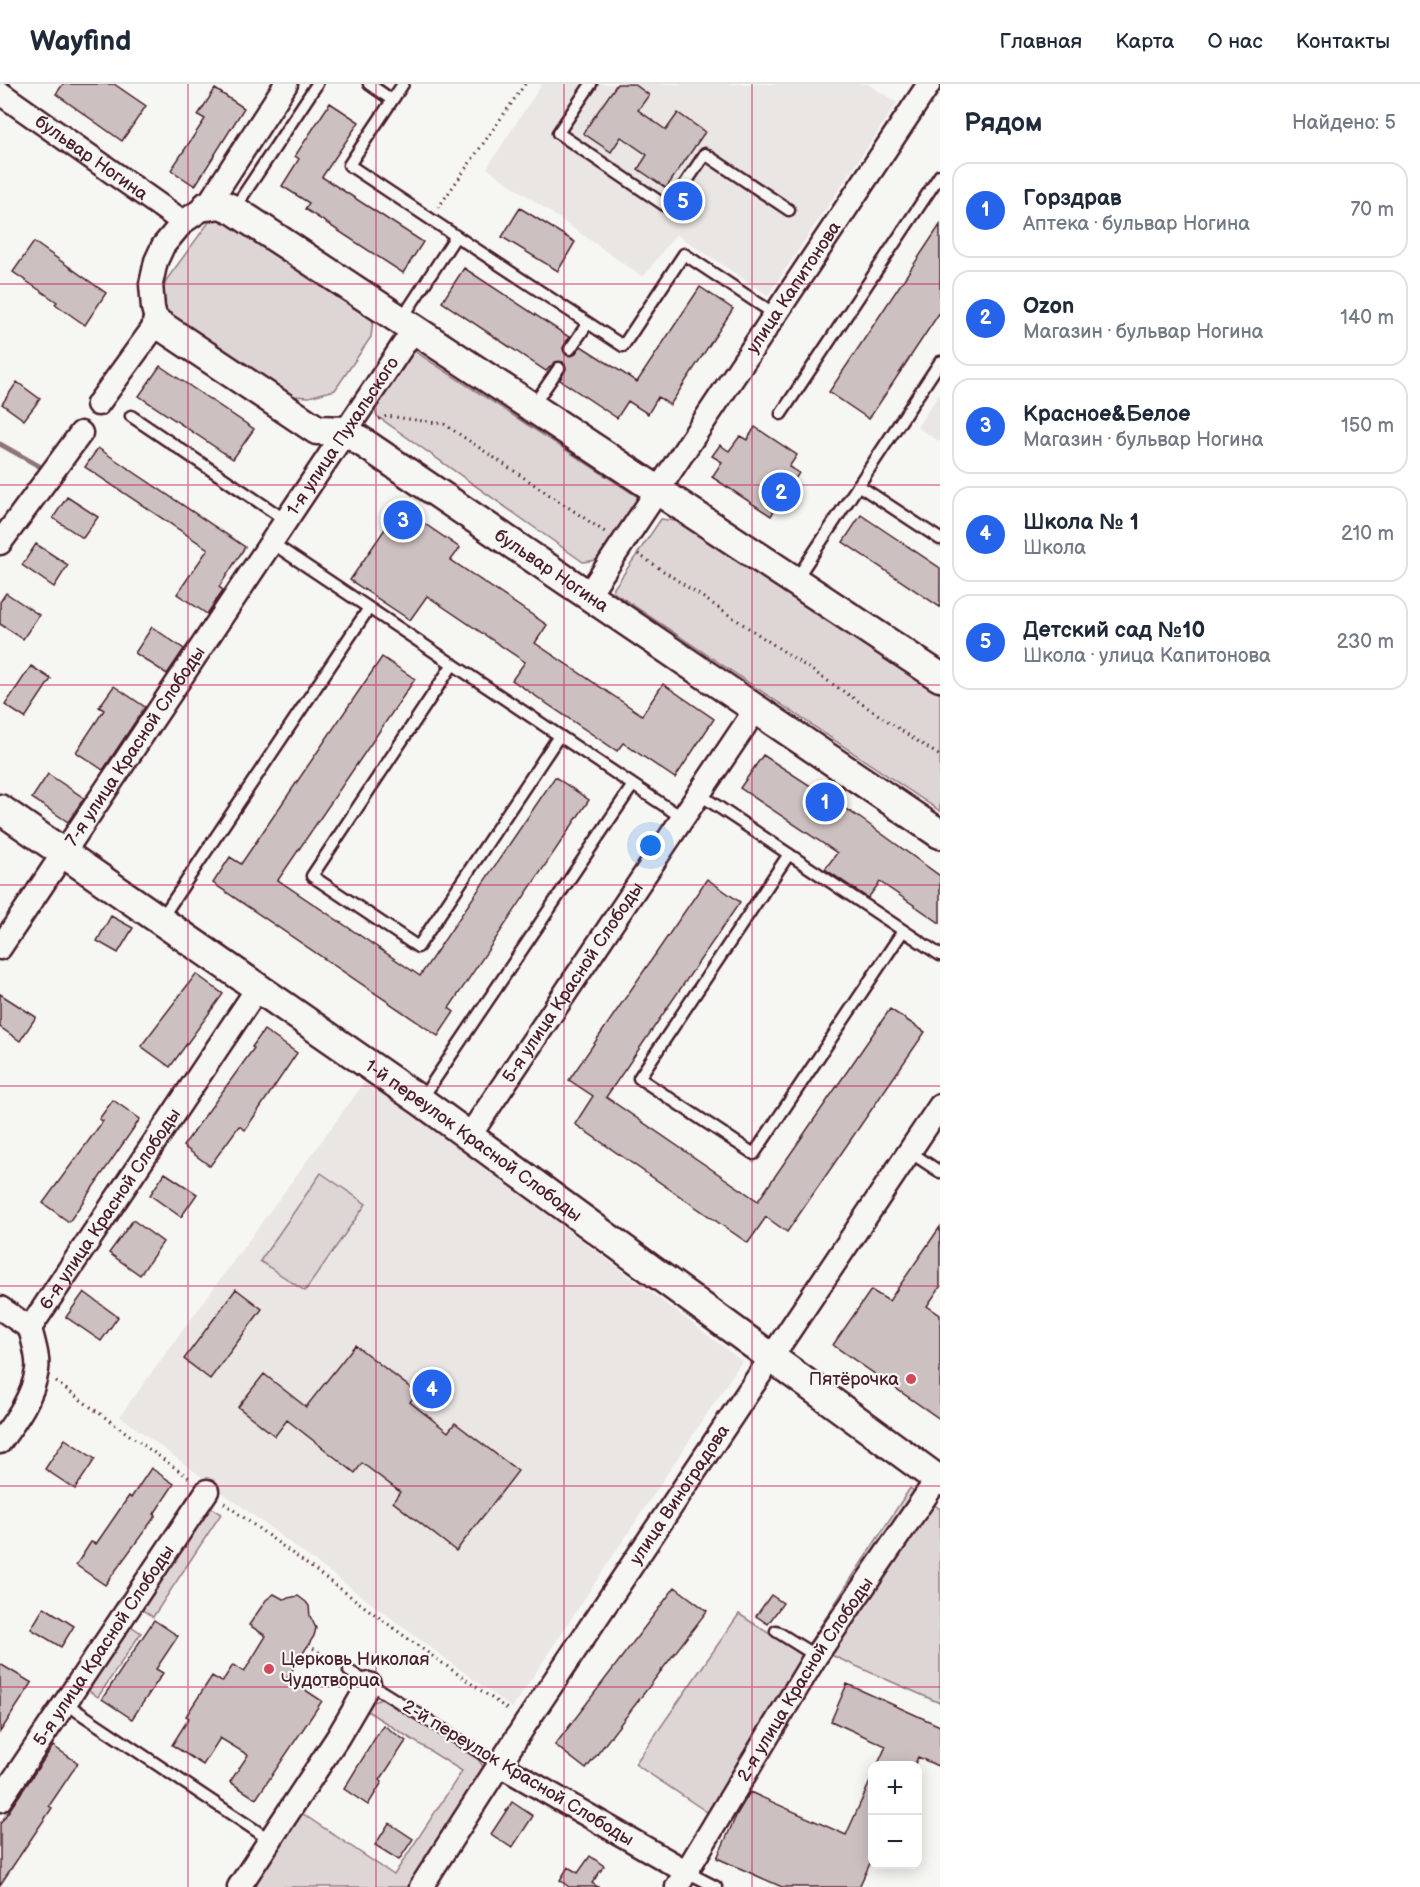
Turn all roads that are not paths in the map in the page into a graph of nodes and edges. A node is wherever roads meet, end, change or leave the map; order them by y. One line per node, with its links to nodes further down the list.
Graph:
1 (286, 84): 10 (street)
2 (317, 84): 10 (lane)
3 (369, 84): 8 (lane)
4 (403, 84): 8 (lane)
5 (591, 84): 11 (lane)
6 (929, 84): 14 (street, улица Капитонова)
7 (0, 93): 12 (street, бульвар Ногина)
8 (392, 100): 13 (lane)
9 (940, 175): 23 (lane)
10 (220, 208): 12 (street); 17 (street)
11 (789, 210)
12 (183, 222): 15 (street)
13 (456, 236): 16 (lane); 17 (lane)
14 (776, 315): 16 (lane); 28 (street, улица Капитонова)
15 (157, 323): 21 (street); 25 (street)
16 (588, 323): 18 (lane)
17 (407, 324): 22 (street); 25 (street, 1-я улица Пухальского)
18 (570, 349)
19 (940, 362): 27 (lane)
20 (558, 368): 22 (lane)
21 (98, 404)
22 (532, 407): 28 (street)
23 (781, 414)
24 (131, 416): 29 (lane)
25 (346, 431): 29 (street, 1-я улица Пухальского); 34 (street, бульвар Ногина)
26 (81, 433): 31 (street)
27 (858, 485): 30 (lane); 33 (lane)
28 (659, 491): 33 (street); 34 (street, улица Капитонова)
29 (287, 521): 32 (street, 1-я улица Пухальского)
30 (940, 539)
31 (0, 543)
32 (272, 543): 35 (lane); 45 (street, 7-я улица Красной Слободы)
33 (795, 581): 37 (street)
34 (588, 595): 38 (street, бульвар Ногина)
35 (369, 608): 36 (lane); 47 (lane)
36 (453, 664): 39 (lane); 39 (lane)
37 (940, 677)
38 (756, 710): 41 (street, 5-я улица Красной Слободы); 44 (street, бульвар Ногина)
39 (559, 736): 40 (lane)
40 (633, 785): 43 (lane); 52 (lane)
41 (699, 794): 43 (street, 5-я улица Красной Слободы); 46 (lane)
42 (0, 809): 45 (street, 1-й переулок Красной Слободы)
43 (683, 818): 54 (street, 5-я улица Красной Слободы)
44 (940, 834)
45 (64, 852): 47 (street, 1-й переулок Красной Слободы); 49 (street, 7-я улица Красной Слободы)
46 (789, 854): 48 (lane); 48 (lane)
47 (161, 919): 51 (street, 1-й переулок Красной Слободы)
48 (903, 931): 50 (lane)
49 (0, 948)
50 (940, 955)
51 (259, 987): 52 (street, 1-й переулок Красной Слободы); 58 (street, 6-я улица Красной Слободы)
52 (421, 1101): 54 (street, 1-й переулок Красной Слободы)
53 (940, 1106): 55 (street, улица Виноградова)
54 (470, 1136): 59 (street, 1-й переулок Красной Слободы)
55 (909, 1152): 56 (lane); 59 (street, улица Виноградова)
56 (940, 1172)
57 (0, 1308): 58 (street)
58 (30, 1328): 60 (street, 6-я улица Красной Слободы)
59 (771, 1358): 61 (street, 1-й переулок Красной Слободы); 68 (street, улица Виноградова)
60 (0, 1442)
61 (939, 1479): 64 (street, 2-я улица Красной Слободы)
62 (207, 1491): 67 (street, 5-я улица Красной Слободы)
63 (776, 1630): 64 (lane)
64 (816, 1656): 71 (street, 2-я улица Красной Слободы)
65 (349, 1671): 66 (lane, 2-й переулок Красной Слободы)
66 (369, 1684): 68 (lane, 2-й переулок Красной Слободы); 70 (street)
67 (65, 1703): 69 (street, 5-я улица Красной Слободы); 70 (lane)
68 (500, 1765): 71 (street, 2-й переулок Красной Слободы); 73 (street, улица Виноградова)
69 (0, 1800)
70 (270, 1840): 72 (street)
71 (682, 1880): 74 (lane)
72 (239, 1887)
73 (422, 1887)
74 (716, 1887)

